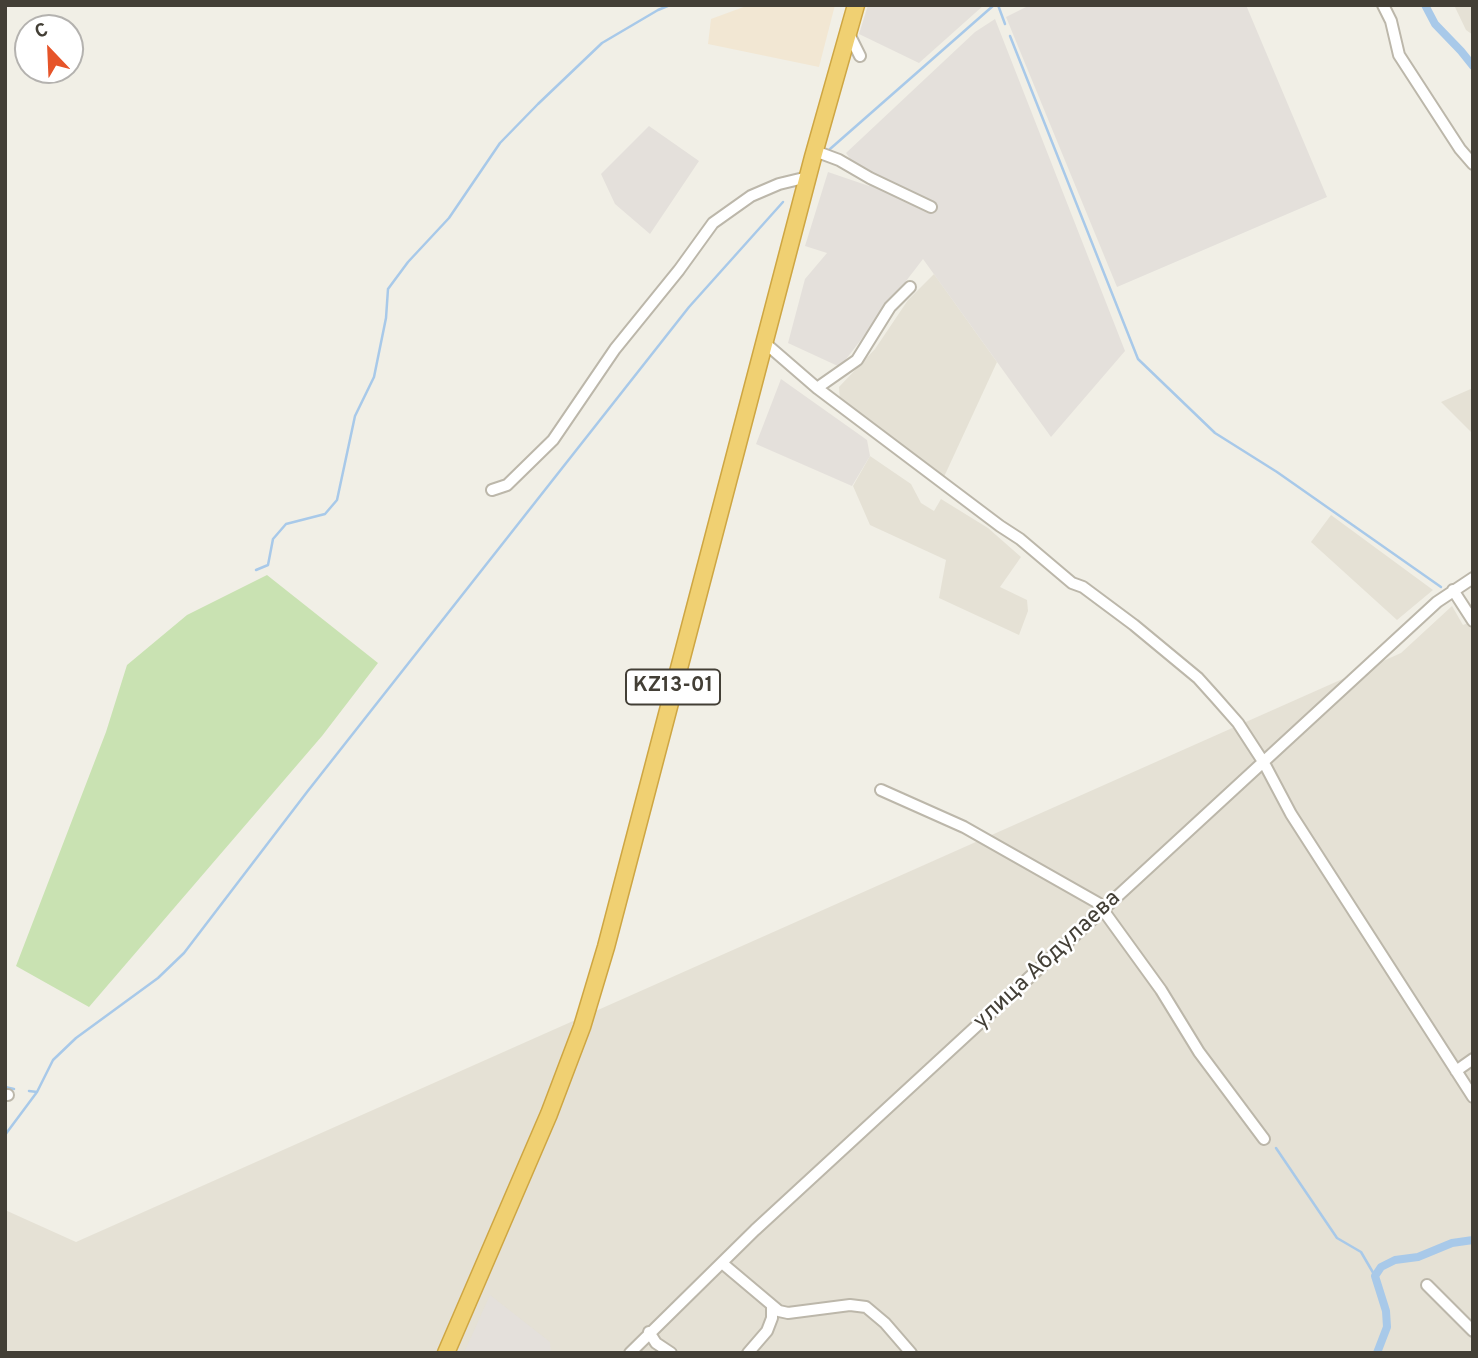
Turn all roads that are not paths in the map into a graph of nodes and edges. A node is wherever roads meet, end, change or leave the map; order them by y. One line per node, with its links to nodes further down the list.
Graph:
1 (856, 5): 3 (highway, KZ13-01)
2 (1383, 5): 8 (street)
3 (848, 32): 4 (street); 5 (highway, KZ13-01)
4 (860, 56)
5 (815, 151): 7 (street); 9 (highway, KZ13-01)
6 (851, 153): 7 (street)
7 (839, 160): 10 (street)
8 (1473, 164)
9 (808, 177): 12 (highway, KZ13-01); 14 (street)
10 (931, 207)
11 (910, 287): 13 (street)
12 (765, 343): 13 (street); 30 (highway, KZ13-01)
13 (817, 388): 18 (street)
14 (492, 490)
15 (1473, 578): 16 (street, улица Абдулаева)
16 (1452, 590): 17 (street); 18 (street, улица Абдулаева)
17 (1473, 621)
18 (1264, 763): 20 (street, улица Абдулаева); 22 (street)
19 (881, 790): 20 (street)
20 (1104, 909): 24 (street); 25 (street, улица Абдулаева)
21 (1473, 1059): 22 (street)
22 (1456, 1071): 23 (street)
23 (1473, 1097)
24 (1264, 1139)
25 (722, 1263): 27 (street); 29 (street, улица Абдулаева)
26 (1427, 1286): 28 (street)
27 (772, 1308): 33 (street); 34 (street)
28 (1473, 1331)
29 (649, 1332): 31 (street, улица Абдулаева); 32 (street)
30 (446, 1353)
31 (630, 1353)
32 (671, 1353)
33 (748, 1353)
34 (911, 1353)

